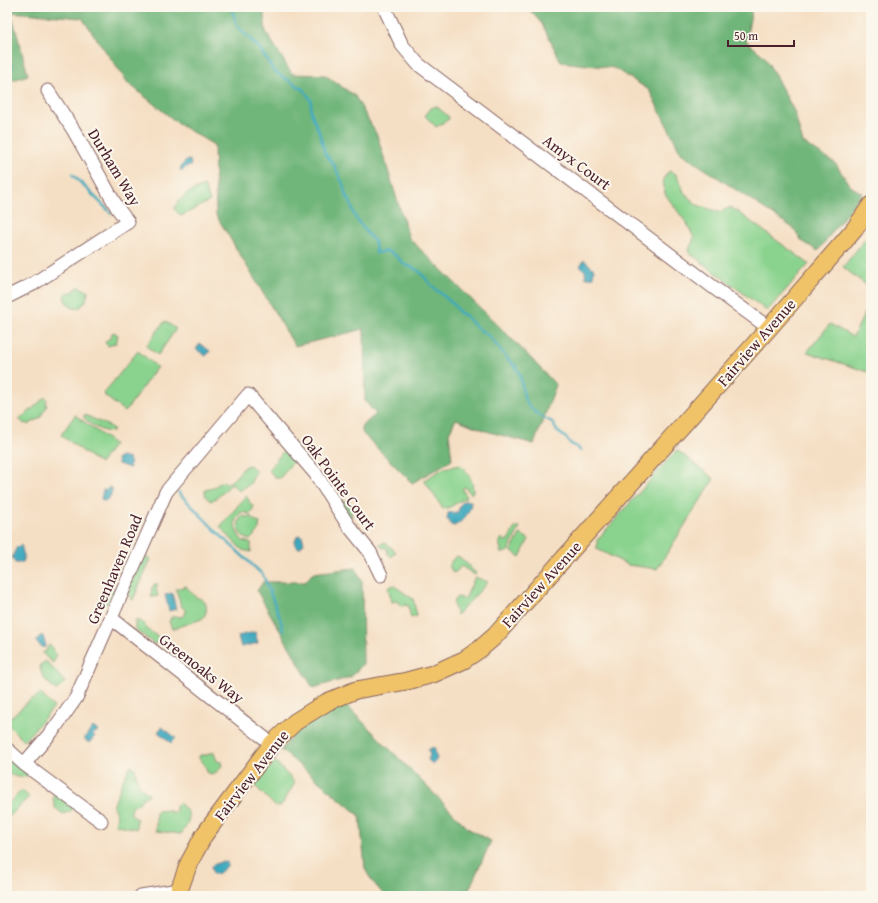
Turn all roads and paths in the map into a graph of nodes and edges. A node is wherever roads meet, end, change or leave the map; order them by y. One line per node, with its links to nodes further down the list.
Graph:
1 (384, 7): 5 (street, Amyx Court)
2 (48, 91): 4 (street, Durham Way)
3 (871, 205): 5 (main road, Fairview Avenue)
4 (8, 295)
5 (769, 328): 9 (main road, Fairview Avenue)
6 (248, 395): 7 (street, Oak Pointe Court); 8 (street, Greenhaven Road)
7 (381, 575)
8 (111, 618): 9 (street, Greenoaks Way); 11 (street, Greenhaven Road)
9 (272, 744): 13 (main road, Fairview Avenue)
10 (7, 748): 11 (street)
11 (24, 764): 12 (street)
12 (101, 821)
13 (178, 893): 14 (street)
14 (141, 896)

